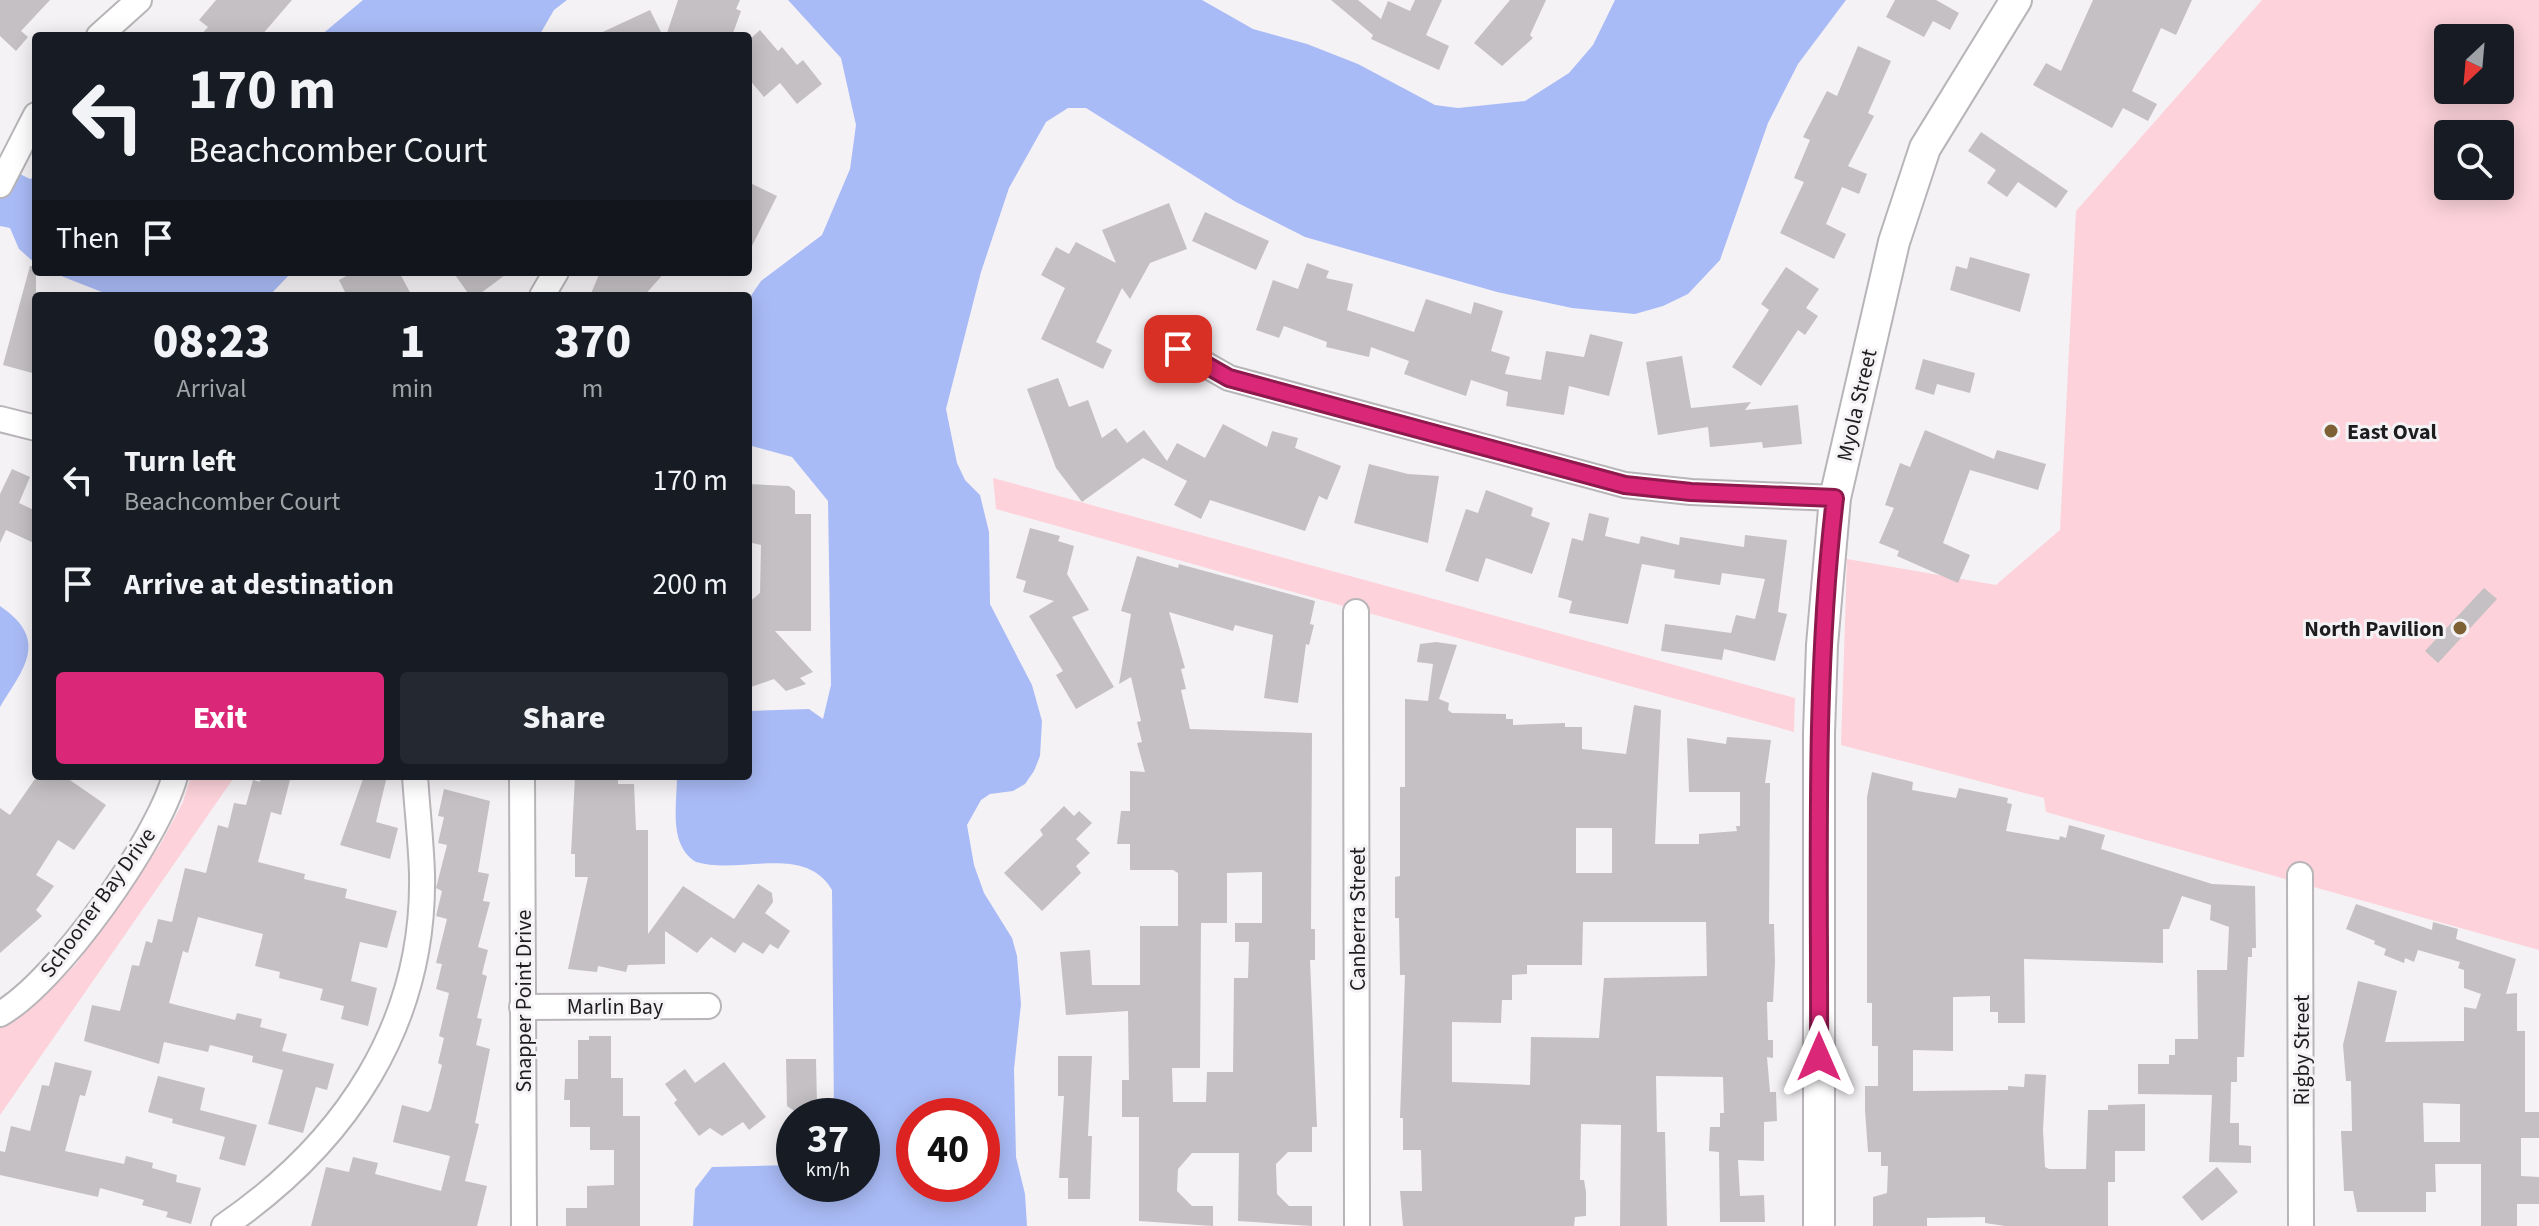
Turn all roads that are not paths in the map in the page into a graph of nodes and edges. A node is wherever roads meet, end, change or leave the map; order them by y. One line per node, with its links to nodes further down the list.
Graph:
1 (139, 0): 3 (street)
2 (2016, 0): 9 (street, Myola Street)
3 (103, 32)
4 (32, 123): 5 (street)
5 (4, 176)
6 (1178, 349): 9 (street)
7 (0, 419): 8 (street)
8 (32, 427)
9 (1835, 498): 21 (street, Myola Street)
10 (1356, 612): 20 (street, Canberra Street)
11 (173, 780): 17 (street, Schooner Bay Drive)
12 (415, 780): 18 (street)
13 (522, 780): 16 (street, Snapper Point Drive)
14 (2300, 875): 22 (street, Rigby Street)
15 (708, 1006): 16 (street, Marlin Bay)
16 (522, 1007): 19 (street, Snapper Point Drive)
17 (0, 1014)
18 (225, 1226)
19 (524, 1226)
20 (1357, 1226)
21 (1819, 1226)
22 (2301, 1226)

